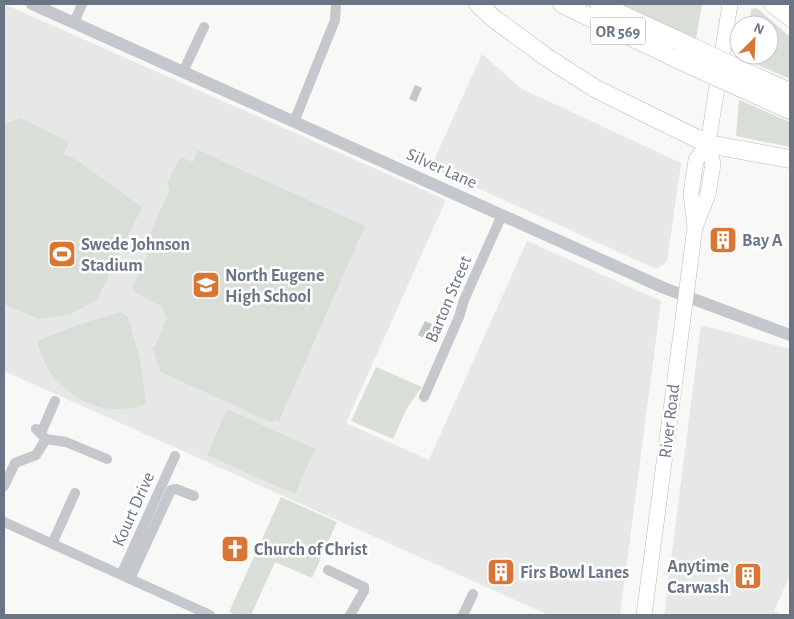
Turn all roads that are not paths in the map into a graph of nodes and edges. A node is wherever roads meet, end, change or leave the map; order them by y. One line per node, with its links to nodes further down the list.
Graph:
1 (32, 4): 10 (street, Silver Lane)
2 (82, 4): 10 (street)
3 (336, 4): 17 (street)
4 (478, 4): 18 (highway)
5 (562, 4): 12 (highway, OR 569)
6 (599, 4): 12 (highway, OR 569)
7 (730, 4): 18 (main road, River Road)
8 (773, 4): 9 (highway)
9 (790, 17)
10 (74, 23): 13 (street, Silver Lane)
11 (204, 27): 13 (street)
12 (676, 49): 14 (highway, OR 569, bridge)
13 (183, 72): 17 (street, Silver Lane)
14 (762, 89): 15 (highway, OR 569); 16 (highway, OR 569)
15 (790, 92)
16 (790, 110)
17 (294, 122): 20 (street, Silver Lane)
18 (708, 144): 19 (highway); 21 (main road, River Road)
19 (790, 159)
20 (502, 214): 21 (street, Silver Lane); 23 (street, Barton Street)
21 (686, 297): 22 (street, Silver Lane); 39 (main road, River Road)
22 (790, 335)
23 (424, 397)
24 (55, 401): 25 (street)
25 (41, 434): 27 (street); 28 (street)
26 (175, 456): 34 (street, Kourt Drive)
27 (107, 459)
28 (4, 486)
29 (75, 493): 32 (street)
30 (194, 496): 34 (street)
31 (4, 522): 32 (street, Kourt Drive)
32 (52, 544): 34 (street, Kourt Drive)
33 (328, 570): 37 (street)
34 (125, 577): 36 (street, Kourt Drive)
35 (472, 594): 38 (street)
36 (210, 615)
37 (350, 615)
38 (463, 615)
39 (644, 615)

